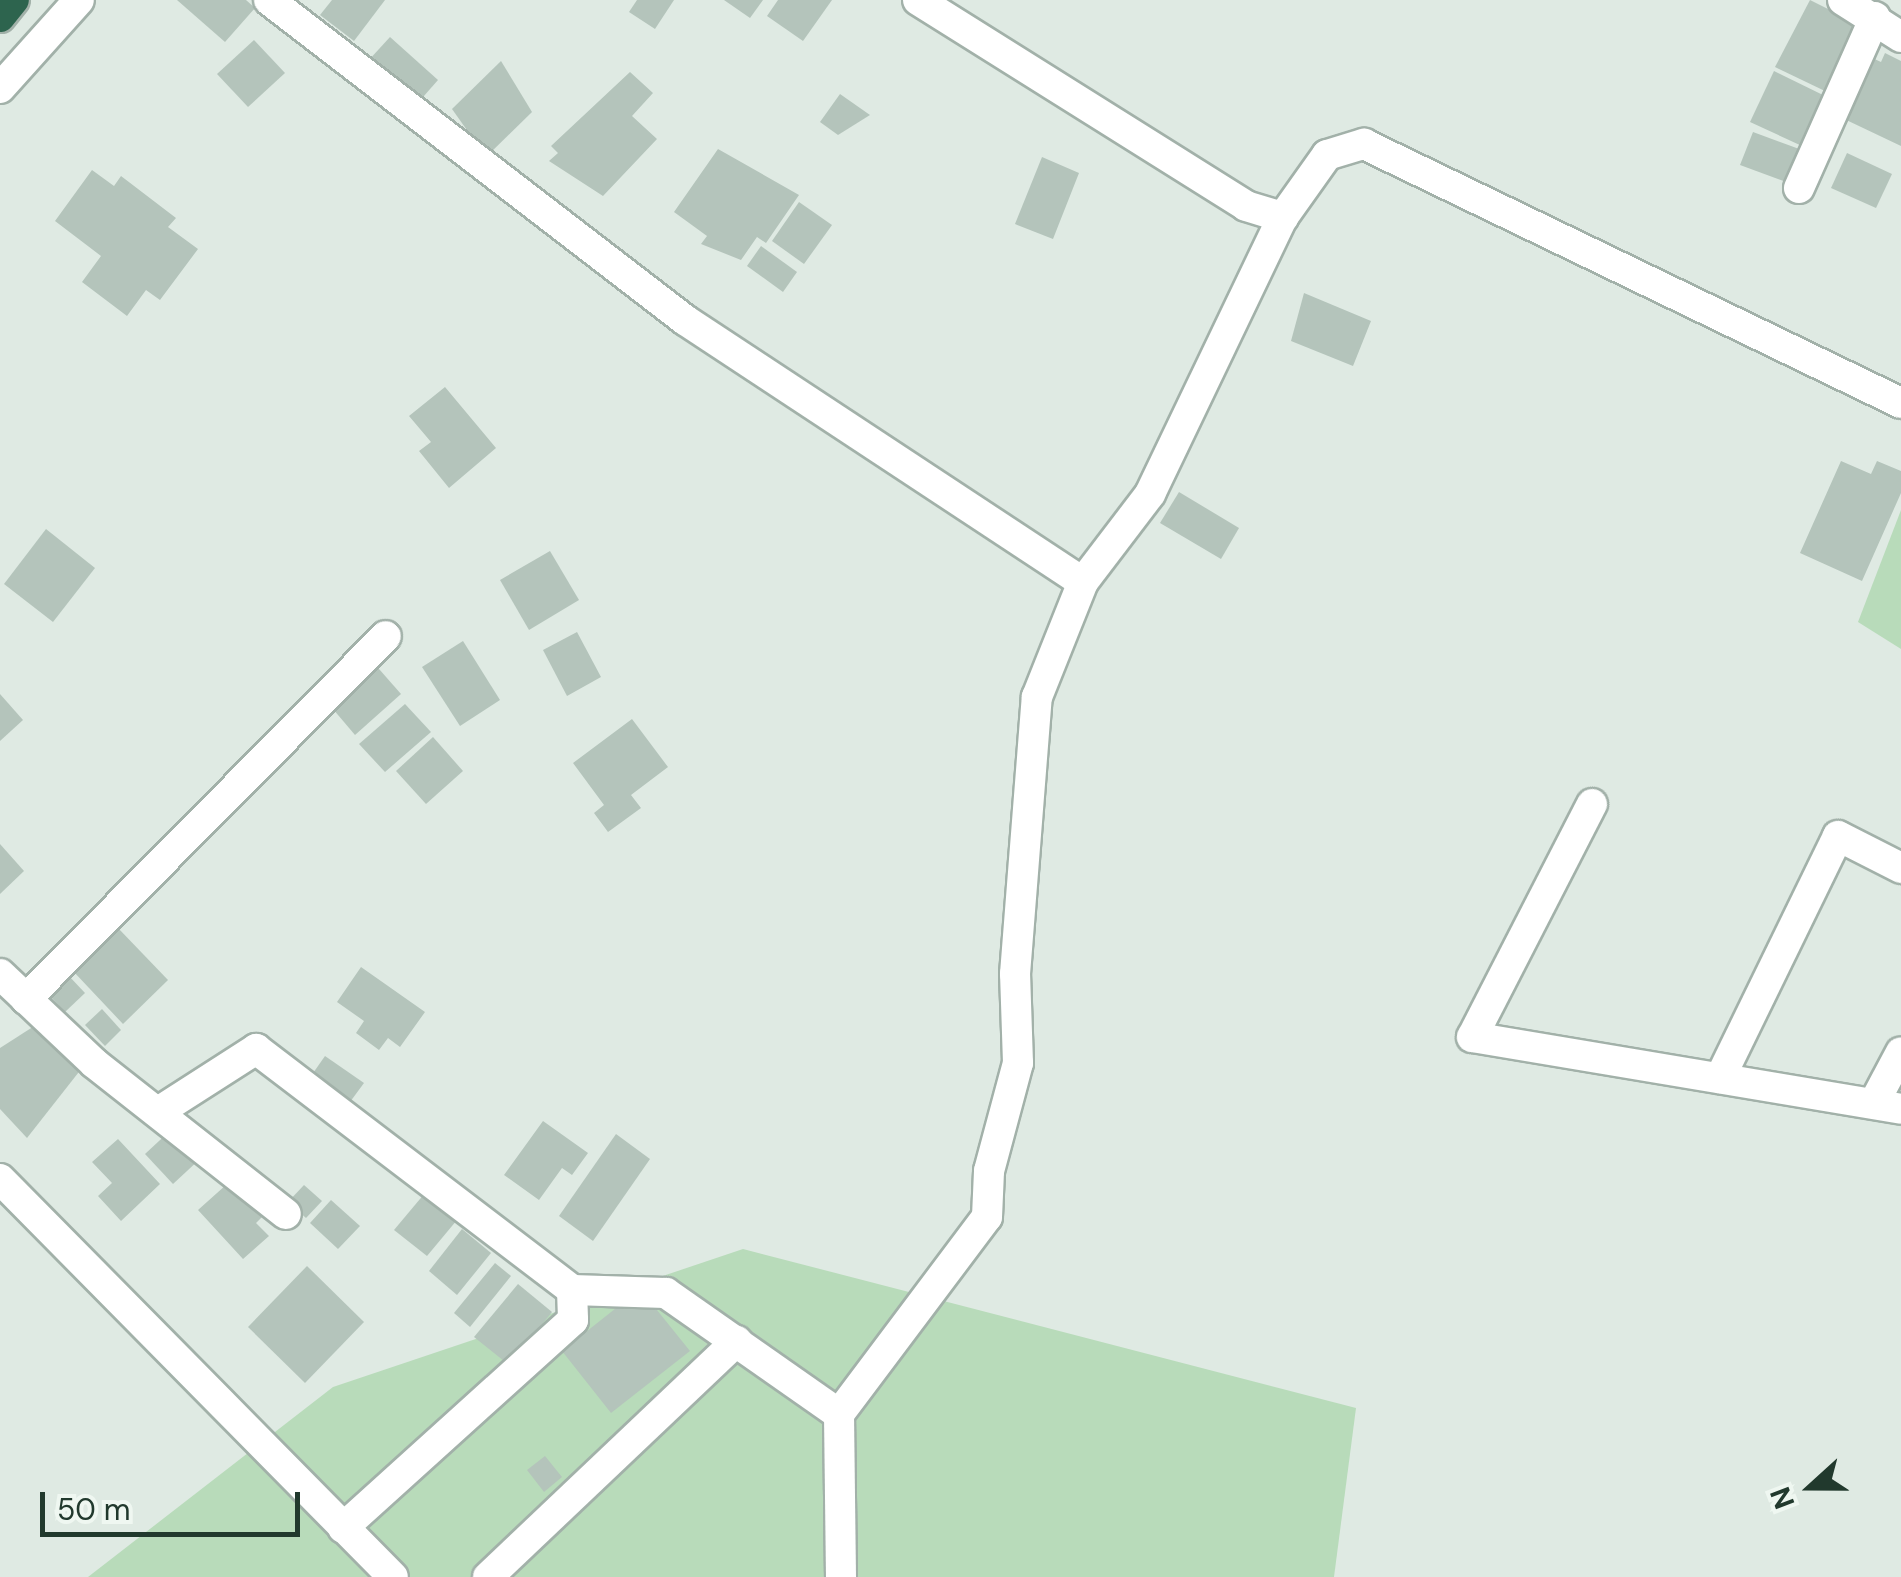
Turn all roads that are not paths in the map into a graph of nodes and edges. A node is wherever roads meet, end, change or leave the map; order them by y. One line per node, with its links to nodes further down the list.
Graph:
1 (14, 0): 6 (highway)
2 (80, 0): 9 (street)
3 (269, 0): 13 (street)
4 (918, 0): 11 (street)
5 (1843, 0): 7 (street)
6 (0, 16)
7 (1875, 17): 8 (street); 10 (street)
8 (1901, 37)
9 (0, 88)
10 (1799, 188)
11 (1283, 217): 12 (street); 13 (street)
12 (1901, 403)
13 (1083, 582): 27 (street)
14 (386, 636): 18 (street)
15 (1592, 804): 20 (street)
16 (1901, 868): 20 (street)
17 (0, 974): 18 (street)
18 (26, 999): 22 (street)
19 (1901, 1052): 21 (street)
20 (1720, 1078): 21 (street)
21 (1888, 1105)
22 (158, 1112): 24 (street); 25 (street)
23 (0, 1179): 28 (street)
24 (286, 1214)
25 (572, 1290): 26 (street); 28 (street)
26 (738, 1341): 27 (street); 30 (street)
27 (840, 1414): 31 (street)
28 (343, 1528): 29 (street)
29 (393, 1577)
30 (488, 1577)
31 (841, 1577)

